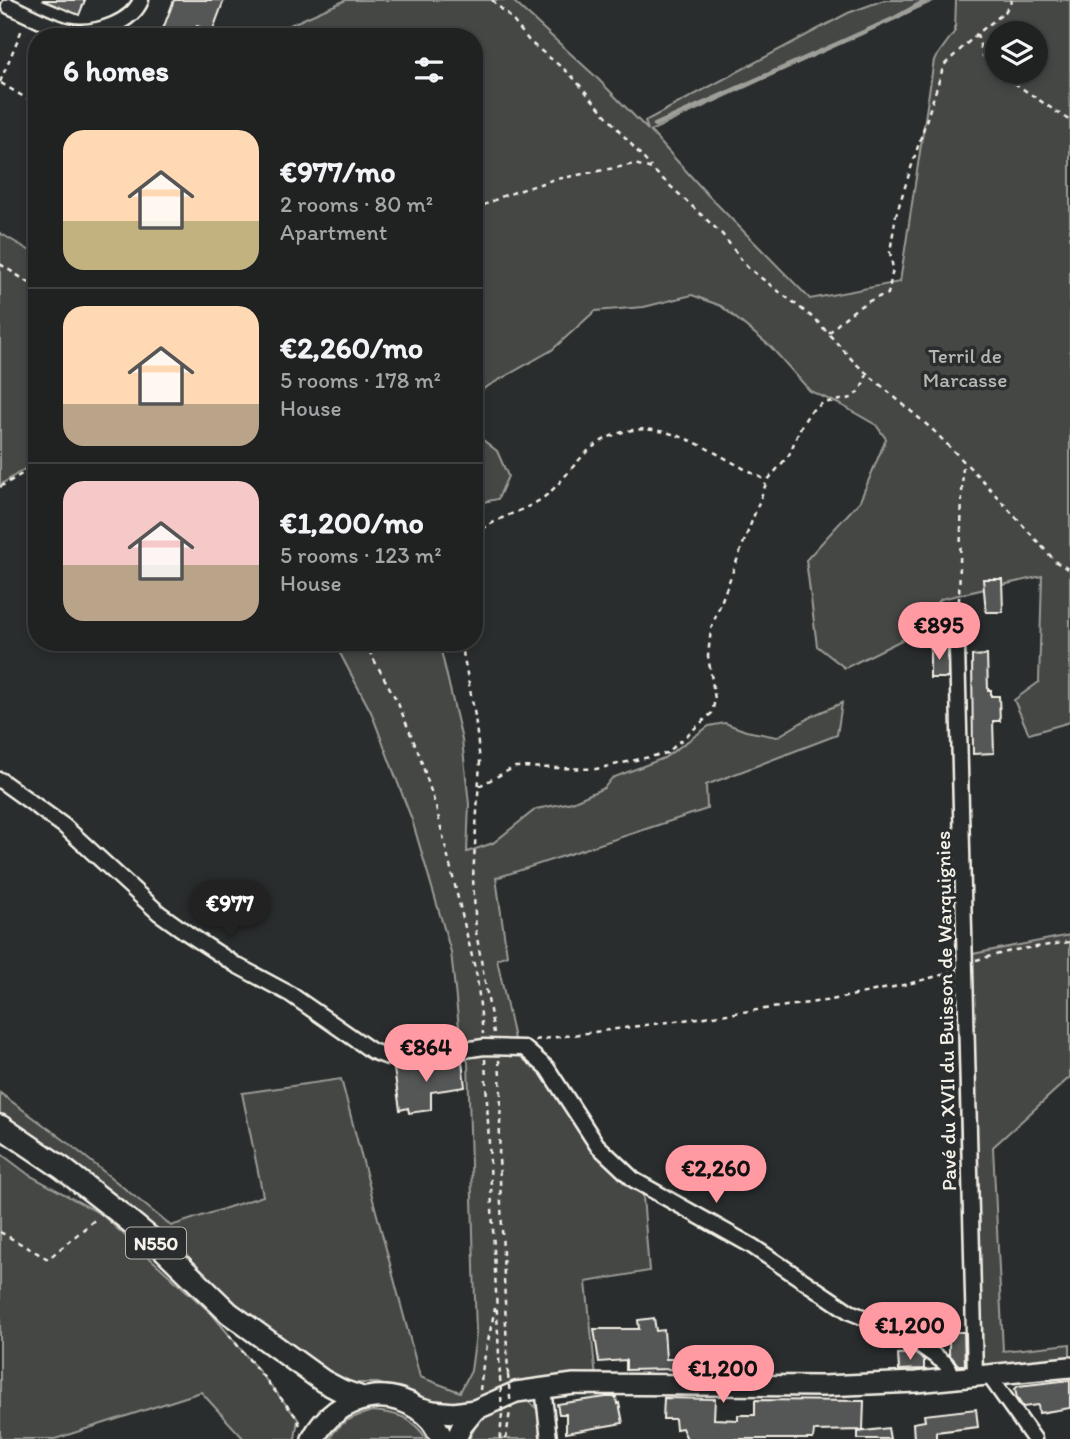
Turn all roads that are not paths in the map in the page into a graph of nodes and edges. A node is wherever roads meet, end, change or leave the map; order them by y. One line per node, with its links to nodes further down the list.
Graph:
1 (141, 0): 4 (street)
2 (9, 6): 3 (street)
3 (60, 28)
4 (103, 28)
5 (957, 647): 10 (street, Pavé du XVII du Buisson de Warquignies)
6 (0, 780): 11 (street)
7 (0, 1126): 9 (main road, N550)
8 (1070, 1367): 10 (street)
9 (306, 1369): 13 (main road); 16 (main road, N550)
10 (982, 1375): 11 (street); 20 (street)
11 (954, 1377): 12 (street)
12 (543, 1388): 15 (street); 19 (street)
13 (362, 1398): 14 (main road); 16 (main road)
14 (413, 1406): 15 (street); 17 (main road)
15 (475, 1410): 18 (street)
16 (312, 1430)
17 (443, 1439)
18 (456, 1439)
19 (549, 1439)
20 (1034, 1439)

